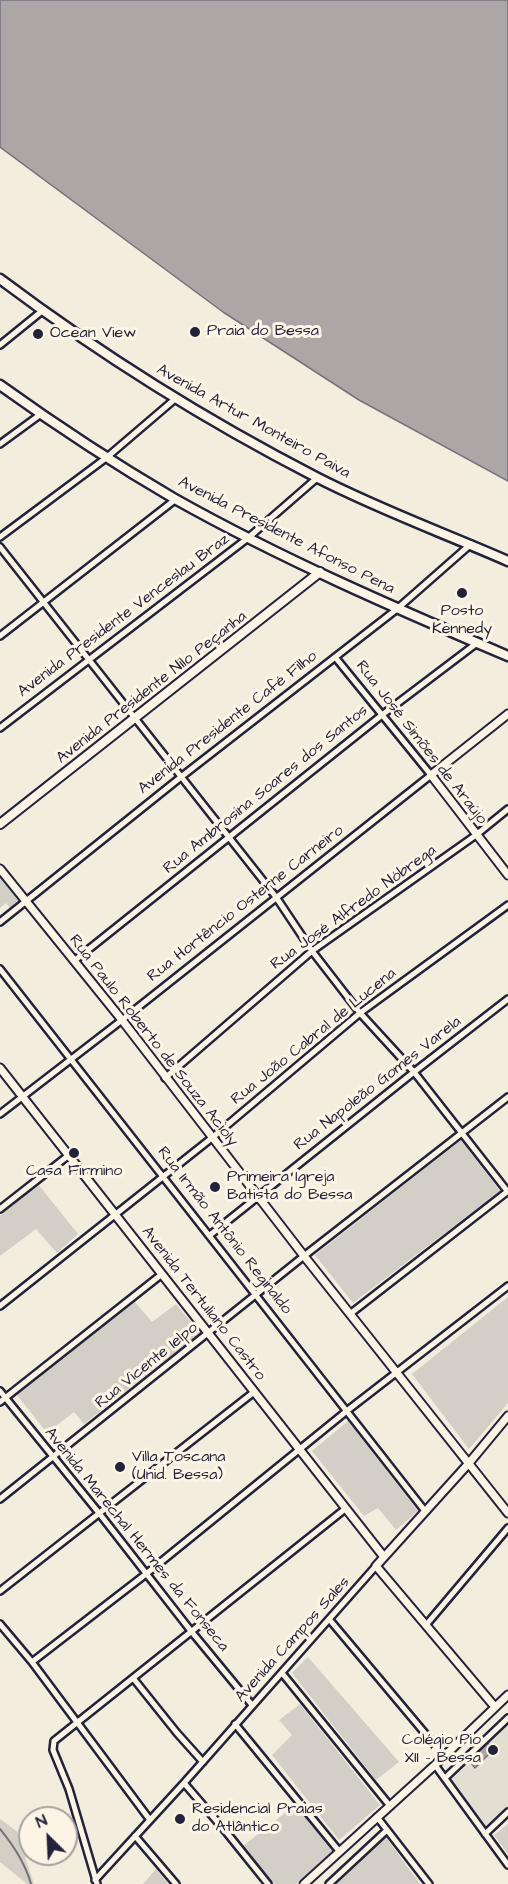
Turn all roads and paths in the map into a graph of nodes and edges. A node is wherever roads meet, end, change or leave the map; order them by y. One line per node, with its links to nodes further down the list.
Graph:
1 (0, 279): 2 (main road, Avenida Artur Monteiro Paiva)
2 (42, 311): 3 (street); 5 (main road, Avenida Artur Monteiro Paiva)
3 (0, 345)
4 (0, 385): 6 (main road, Avenida Presidente Afonso Pena)
5 (175, 399): 8 (street); 9 (main road, Avenida Artur Monteiro Paiva)
6 (40, 414): 7 (street); 8 (main road, Avenida Presidente Afonso Pena)
7 (0, 444)
8 (106, 458): 10 (main road, Avenida Presidente Afonso Pena); 11 (street)
9 (317, 478): 12 (street, Avenida Presidente Venceslau Braz); 13 (main road, Avenida Artur Monteiro Paiva)
10 (176, 499): 12 (main road, Avenida Presidente Afonso Pena); 17 (street)
11 (0, 537)
12 (248, 538): 16 (main road, Avenida Presidente Afonso Pena); 23 (street, Avenida Presidente Venceslau Braz)
13 (471, 544): 15 (main road, Avenida Artur Monteiro Paiva); 18 (street, Avenida Presidente Café Filho)
14 (0, 547): 17 (street)
15 (508, 561)
16 (320, 572): 18 (main road, Avenida Presidente Afonso Pena); 26 (main road, Avenida Presidente Nilo Peçanha)
17 (43, 602): 19 (street); 23 (street)
18 (397, 609): 20 (main road, Avenida Presidente Afonso Pena); 22 (street, Avenida Presidente Café Filho)
19 (0, 636)
20 (477, 643): 21 (main road, Avenida Presidente Afonso Pena); 25 (street, Rua Ambrosina Soares dos Santos)
21 (508, 656)
22 (335, 657): 25 (street, Rua José Simões de Araújo); 29 (street, Avenida Presidente Café Filho)
23 (89, 659): 26 (street); 27 (street, Avenida Presidente Venceslau Braz)
24 (508, 714): 28 (street, Rua Hortêncio Osterne Carneiro)
25 (382, 715): 28 (street, Rua José Simões de Araújo); 33 (street, Rua Ambrosina Soares dos Santos)
26 (136, 718): 29 (street); 31 (main road, Avenida Presidente Nilo Peçanha)
27 (0, 728)
28 (430, 775): 32 (street, Rua José Simões de Araújo); 36 (street, Rua Hortêncio Osterne Carneiro)
29 (181, 777): 33 (street); 37 (street, Avenida Presidente Café Filho)
30 (508, 809): 32 (street, Rua José Alfredo Nóbrega)
31 (0, 824)
32 (476, 835): 35 (street, Rua José Simões de Araújo); 40 (street, Rua José Alfredo Nóbrega)
33 (229, 838): 36 (street); 41 (street, Rua Ambrosina Soares dos Santos)
34 (0, 868): 37 (street, Rua Paulo Roberto de Souza Acioly)
35 (508, 875)
36 (276, 897): 40 (street); 45 (street, Rua Hortêncio Osterne Carneiro)
37 (26, 901): 39 (street, Avenida Presidente Café Filho); 41 (street, Rua Paulo Roberto de Souza Acioly)
38 (508, 905): 44 (street, Rua João Cabral de Lucena)
39 (0, 922)
40 (312, 951): 44 (street); 49 (street, Rua José Alfredo Nóbrega)
41 (74, 962): 45 (street, Rua Paulo Roberto de Souza Acioly)
42 (0, 969): 46 (street, Rua Irmão Antônio Reginaldo)
43 (508, 999): 48 (street, Rua Napoleão Gomes Varela)
44 (360, 1013): 48 (street); 54 (street, Rua João Cabral de Lucena)
45 (122, 1020): 46 (street, Rua Hortêncio Osterne Carneiro); 49 (street, Rua Paulo Roberto de Souza Acioly)
46 (71, 1059): 50 (street, Rua Hortêncio Osterne Carneiro); 56 (street, Rua Irmão Antônio Reginaldo)
47 (0, 1068): 50 (street, Avenida Tertuliano Castro)
48 (414, 1072): 53 (street); 58 (street, Rua Napoleão Gomes Varela)
49 (165, 1078): 54 (street, Rua Paulo Roberto de Souza Acioly)
50 (23, 1096): 52 (street, Rua Hortêncio Osterne Carneiro); 55 (street, Avenida Tertuliano Castro)
51 (508, 1096): 53 (street, Rua Vicente Ielpo)
52 (0, 1114)
53 (462, 1133): 57 (street); 62 (street, Rua Vicente Ielpo)
54 (213, 1137): 56 (street, Rua João Cabral de Lucena); 58 (street, Rua Paulo Roberto de Souza Acioly)
55 (69, 1155): 59 (street); 60 (street, Avenida Tertuliano Castro)
56 (162, 1177): 60 (street, Rua João Cabral de Lucena); 61 (street, Rua Irmão Antônio Reginaldo)
57 (508, 1192): 67 (street)
58 (258, 1196): 61 (street, Rua Napoleão Gomes Varela); 62 (street, Rua Paulo Roberto de Souza Acioly)
59 (0, 1209)
60 (116, 1214): 63 (street, Avenida Tertuliano Castro); 66 (street, Rua João Cabral de Lucena)
61 (210, 1235): 65 (street, Rua Irmão Antônio Reginaldo)
62 (304, 1256): 65 (street, Rua Vicente Ielpo); 67 (street, Rua Paulo Roberto de Souza Acioly)
63 (162, 1274): 68 (street, Avenida Tertuliano Castro); 72 (street)
64 (508, 1286): 69 (street)
65 (257, 1295): 68 (street, Rua Vicente Ielpo); 73 (street, Rua Irmão Antônio Reginaldo)
66 (0, 1306)
67 (350, 1314): 69 (street, Rua Paulo Roberto de Souza Acioly)
68 (208, 1333): 71 (street, Avenida Tertuliano Castro); 76 (street, Rua Vicente Ielpo)
69 (396, 1373): 73 (street); 77 (street, Rua Paulo Roberto de Souza Acioly)
70 (0, 1391): 72 (street, Avenida Marechal Hermes da Fonseca)
71 (254, 1392): 75 (street, Avenida Tertuliano Castro); 81 (street)
72 (3, 1400): 76 (street, Avenida Marechal Hermes da Fonseca)
73 (348, 1410): 75 (street); 80 (street, Rua Irmão Antônio Reginaldo)
74 (508, 1416): 77 (street, Avenida Campos Sales)
75 (299, 1449): 79 (street, Avenida Tertuliano Castro); 86 (street)
76 (54, 1458): 78 (street, Rua Vicente Ielpo); 81 (street, Avenida Marechal Hermes da Fonseca)
77 (469, 1463): 80 (street, Avenida Campos Sales); 82 (street, Rua Paulo Roberto de Souza Acioly)
78 (0, 1499)
79 (345, 1509): 84 (street, Avenida Tertuliano Castro); 91 (street)
80 (425, 1511): 84 (street, Avenida Campos Sales)
81 (99, 1513): 86 (street, Avenida Marechal Hermes da Fonseca); 87 (street)
82 (508, 1513)
83 (508, 1528): 90 (street)
84 (384, 1557): 85 (street, Avenida Campos Sales)
85 (376, 1566): 88 (street, Avenida Campos Sales); 90 (street)
86 (146, 1574): 91 (street, Avenida Marechal Hermes da Fonseca); 92 (street)
87 (0, 1591)
88 (329, 1619): 93 (street, Avenida Campos Sales); 101 (street)
89 (0, 1624): 92 (street)
90 (426, 1625): 97 (street)
91 (190, 1631): 94 (street); 96 (street, Avenida Marechal Hermes da Fonseca)
92 (32, 1662): 99 (street)
93 (282, 1673): 96 (street, Avenida Campos Sales); 106 (street)
94 (133, 1678): 99 (street); 102 (street)
95 (508, 1695): 97 (street)
96 (252, 1706): 100 (street, Avenida Campos Sales)
97 (495, 1707): 101 (street)
98 (508, 1718): 104 (street)
99 (76, 1722): 109 (street); 115 (street)
100 (235, 1725): 102 (street, Avenida Campos Sales); 113 (street)
101 (444, 1756): 103 (street)
102 (203, 1762): 105 (street, Avenida Campos Sales)
103 (435, 1765): 104 (street); 106 (street)
104 (445, 1778): 111 (street)
105 (184, 1783): 109 (street, Avenida Campos Sales); 117 (street)
106 (390, 1806): 108 (street)
107 (508, 1812): 111 (street)
108 (377, 1817): 110 (street); 113 (street)
109 (150, 1820): 112 (street, Avenida Campos Sales)
110 (387, 1830): 119 (street); 120 (street)
111 (484, 1834): 114 (street)
112 (135, 1836): 115 (street, Avenida Campos Sales); 116 (street)
113 (339, 1851): 118 (street)
114 (508, 1865)
115 (96, 1882)
116 (176, 1884)
117 (268, 1884)
118 (304, 1884)
119 (329, 1884)
120 (429, 1884)

